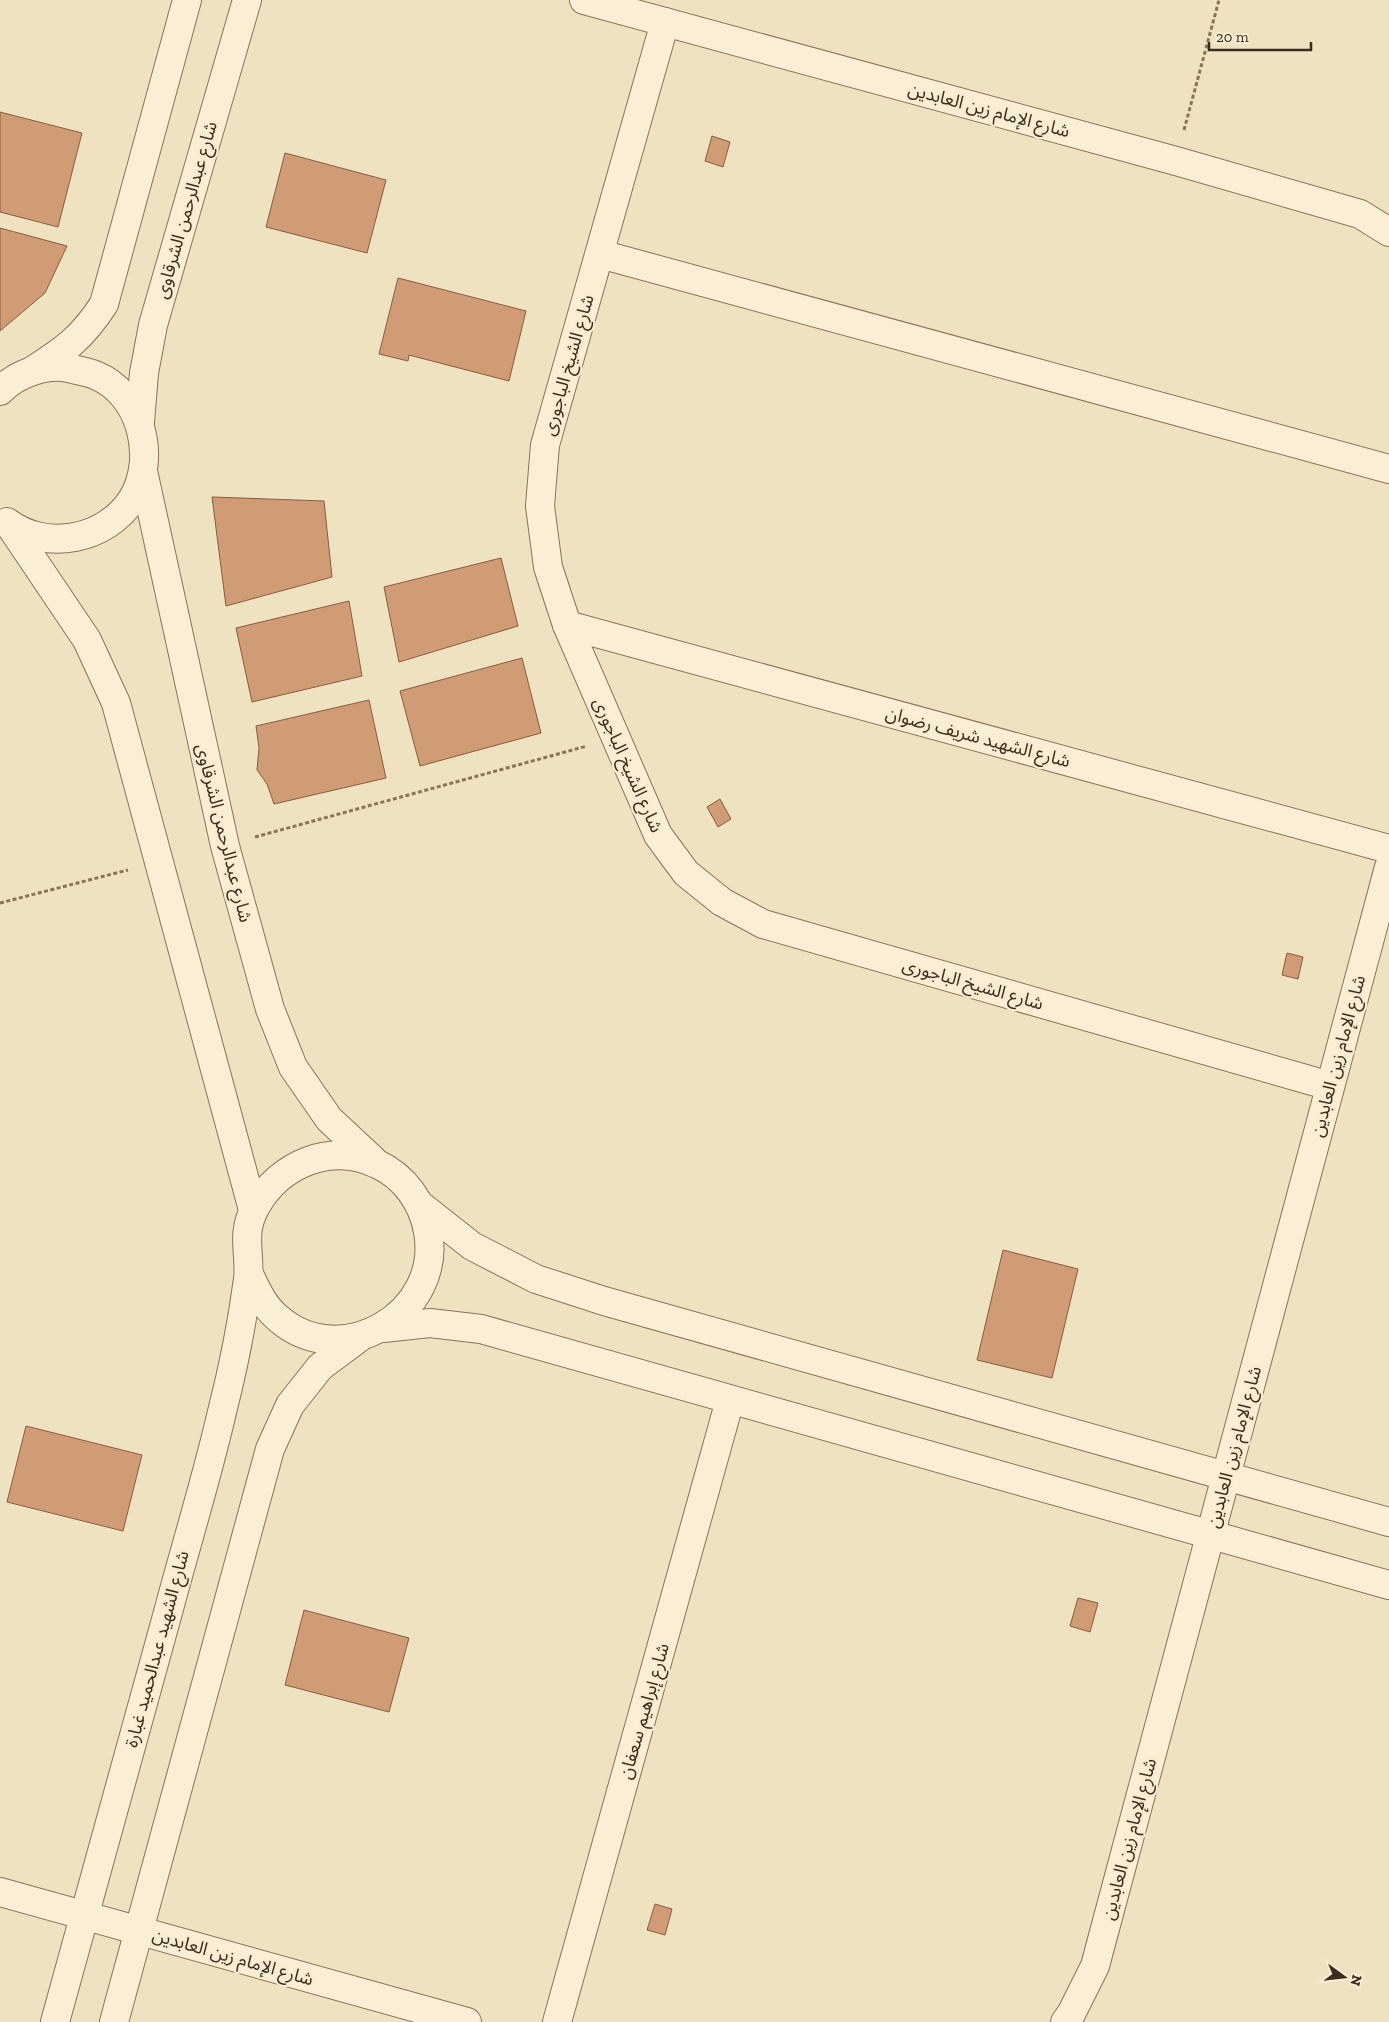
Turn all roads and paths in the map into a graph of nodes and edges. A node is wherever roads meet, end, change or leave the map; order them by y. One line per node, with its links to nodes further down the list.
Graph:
1 (187, 0): 9 (street)
2 (247, 0): 11 (street, شارع عبدالرحمن الشرقاوى)
3 (584, 0): 5 (street, شارع الإمام زين العابدين)
4 (1219, 0): 6 (path)
5 (665, 22): 6 (street, شارع الإمام زين العابدين); 8 (street, شارع الشيخ الباجورى)
6 (1176, 161): 7 (street, شارع الإمام زين العابدين)
7 (1389, 232)
8 (600, 254): 12 (street); 15 (street, شارع الشيخ الباجورى)
9 (32, 371): 10 (street); 11 (street)
10 (2, 388)
11 (140, 422): 13 (street)
12 (1389, 469)
13 (143, 471): 14 (street); 17 (street, شارع عبدالرحمن الشرقاوى)
14 (5, 520): 19 (street)
15 (568, 626): 16 (street, شارع الشيخ الباجورى); 18 (street, شارع الشهيد شريف رضوان)
16 (616, 738): 17 (path); 22 (street, شارع الشيخ الباجورى)
17 (225, 846): 23 (street, شارع عبدالرحمن الشرقاوى)
18 (1389, 849)
19 (158, 862): 21 (path); 25 (street)
20 (1389, 867): 22 (street, شارع الإمام زين العابدين)
21 (0, 903)
22 (1330, 1086): 29 (street, شارع الإمام زين العابدين)
23 (375, 1162): 24 (street); 25 (street)
24 (420, 1205): 27 (street); 29 (street)
25 (253, 1210): 26 (street)
26 (249, 1274): 27 (street); 34 (street, شارع الشهيد عبدالحميد غبارة)
27 (371, 1333): 28 (street); 35 (street)
28 (730, 1400): 31 (street); 39 (street, شارع إبراهيم سعفان)
29 (1226, 1477): 30 (street); 31 (street, شارع الإمام زين العابدين)
30 (1389, 1522)
31 (1210, 1535): 32 (street); 40 (street, شارع الإمام زين العابدين)
32 (1389, 1585)
33 (0, 1892): 34 (street, شارع الإمام زين العابدين)
34 (84, 1916): 35 (street, شارع الإمام زين العابدين); 36 (street, شارع الشهيد عبدالحميد غبارة)
35 (140, 1931): 37 (street); 38 (street, شارع الإمام زين العابدين)
36 (55, 2022)
37 (114, 2022)
38 (467, 2022)
39 (557, 2022)
40 (1065, 2022)

